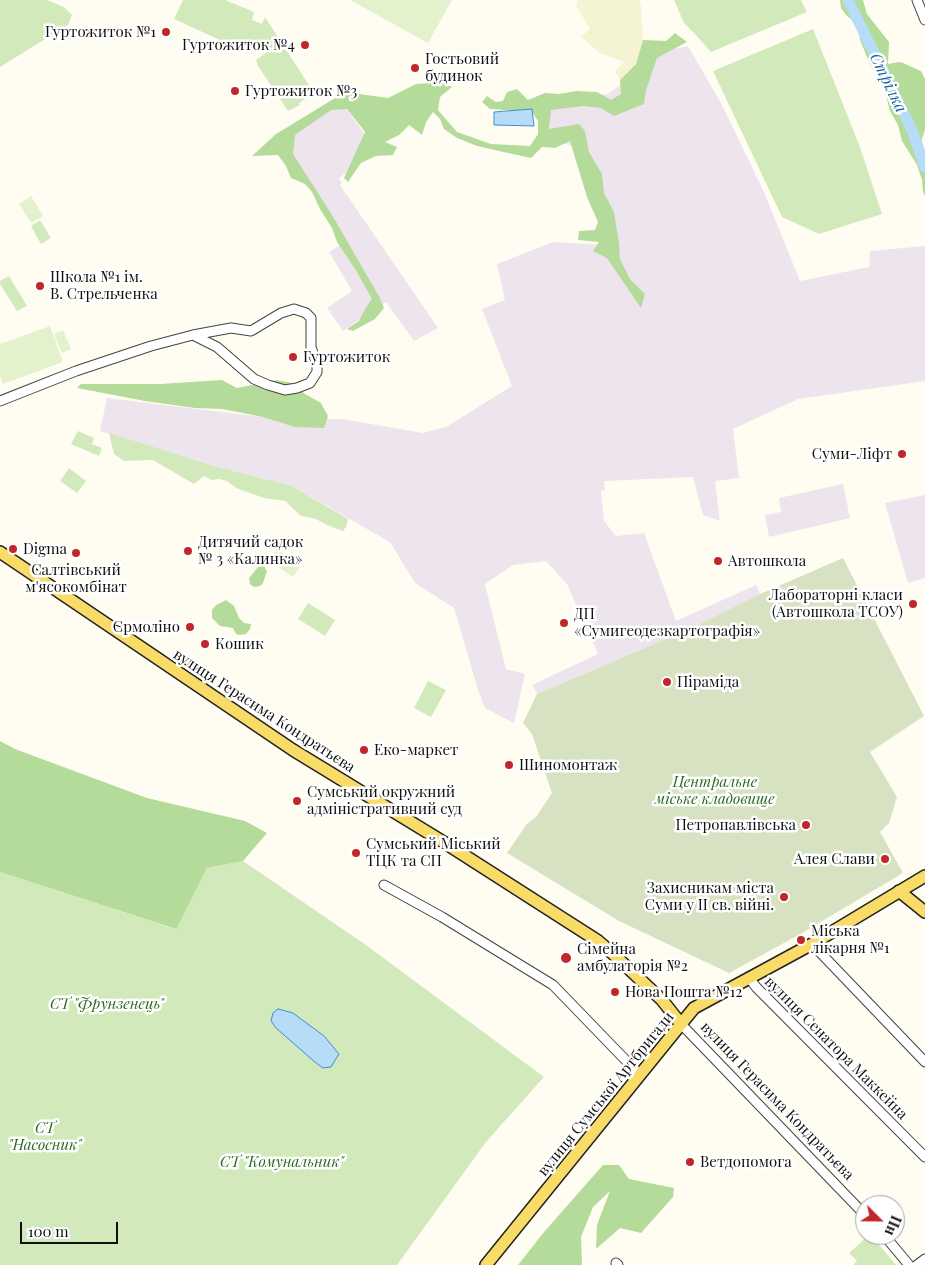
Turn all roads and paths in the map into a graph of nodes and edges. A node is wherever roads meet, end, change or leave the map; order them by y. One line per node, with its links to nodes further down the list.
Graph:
1 (916, 0): 2 (street)
2 (925, 20)
3 (193, 335): 3 (street); 4 (street)
4 (0, 401)
5 (0, 552): 12 (main road, вулиця Герасима Кондратьєва)
6 (925, 876): 8 (main road, вулиця Сумської Артбригади)
7 (384, 885): 14 (street)
8 (899, 891): 9 (main road); 10 (main road, вулиця Сумської Артбригади)
9 (925, 912)
10 (812, 944): 11 (main road, вулиця Сумської Артбригади); 13 (street)
11 (750, 979): 12 (main road, вулиця Сумської Артбригади); 15 (street, вулиця Сенатора Маккейна)
12 (681, 1024): 14 (main road, вулиця Сумської Артбригади); 16 (street, вулиця Герасима Кондратьєва)
13 (925, 1062)
14 (640, 1076): 19 (main road, вулиця Сумської Артбригади)
15 (925, 1156)
16 (855, 1205)
17 (892, 1245): 20 (street)
18 (925, 1259): 21 (street)
19 (486, 1265)
20 (909, 1265)
21 (918, 1265)

